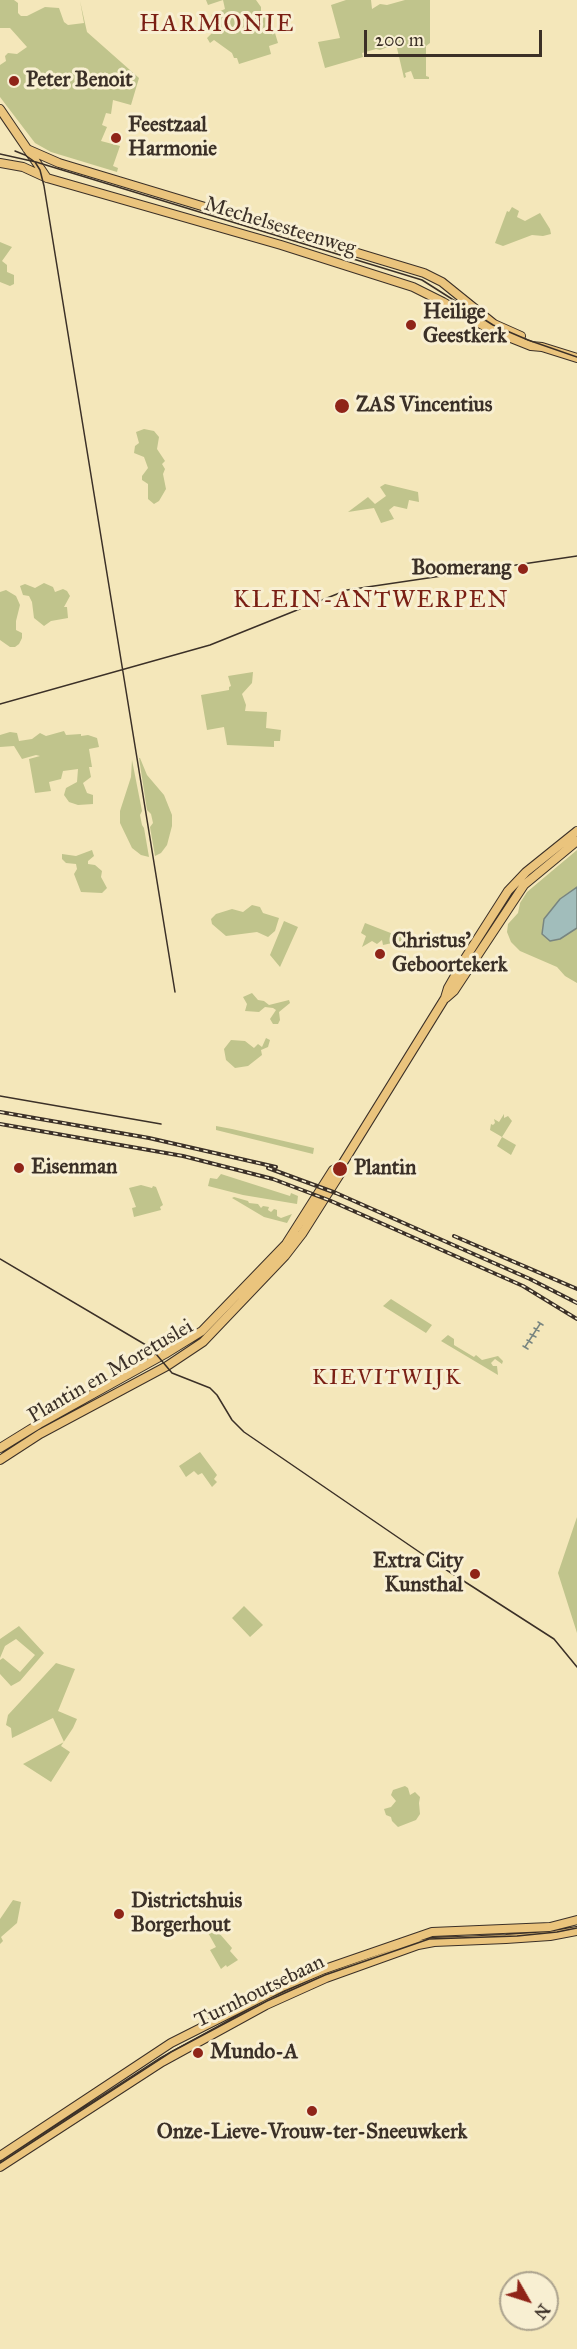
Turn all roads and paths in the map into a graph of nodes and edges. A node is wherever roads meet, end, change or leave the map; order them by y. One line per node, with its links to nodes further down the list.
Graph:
1 (0, 110): 2 (main road)
2 (27, 149): 4 (main road); 5 (main road); 6 (main road, Mechelsesteenweg)
3 (0, 163): 4 (main road, Mechelsesteenweg)
4 (23, 167): 5 (main road, Mechelsesteenweg)
5 (47, 178): 6 (main road, Mechelsesteenweg)
6 (542, 347): 7 (main road, Mechelsesteenweg)
7 (577, 358)
8 (577, 831): 10 (main road)
9 (577, 841): 10 (main road)
10 (481, 940): 11 (main road, Plantin en Moretuslei)
11 (341, 1166): 12 (main road, Plantin en Moretuslei); 13 (main road, Plantin en Moretuslei)
12 (0, 1448)
13 (0, 1460)
14 (577, 1920): 15 (main road)
15 (565, 1929): 16 (main road); 17 (main road, Turnhoutsebaan); 18 (main road, Turnhoutsebaan)
16 (577, 1931)
17 (0, 2156)
18 (0, 2167)

